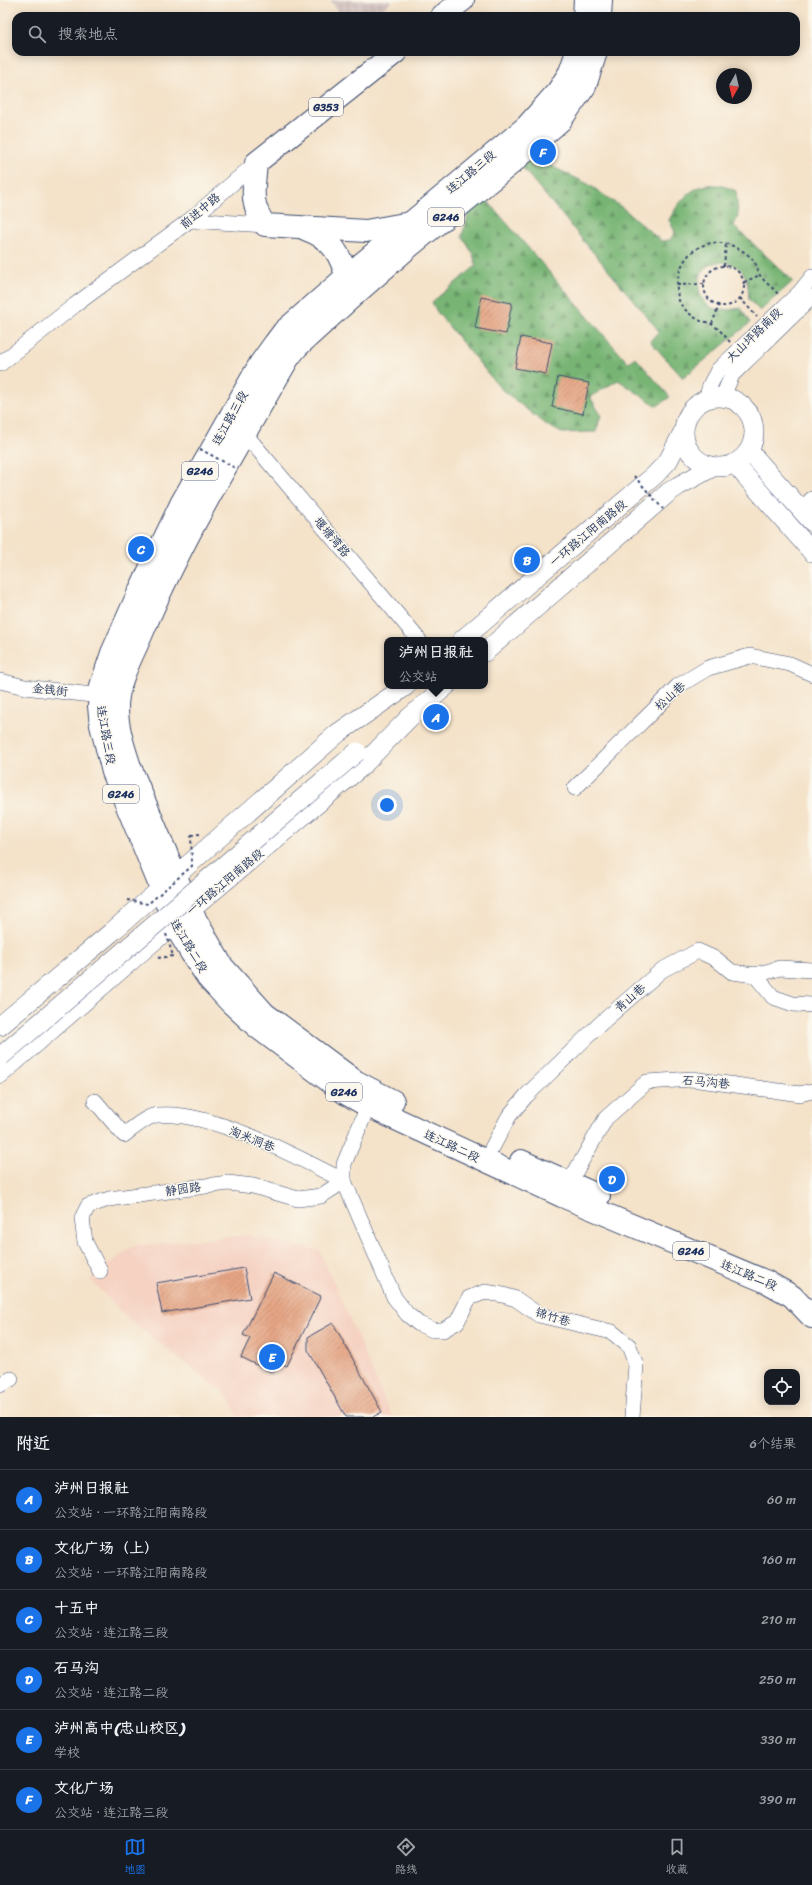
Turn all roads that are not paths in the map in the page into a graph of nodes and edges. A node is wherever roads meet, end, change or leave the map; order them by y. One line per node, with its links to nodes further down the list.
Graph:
1 (463, 0): 4 (highway)
2 (585, 0): 5 (highway)
3 (601, 0): 6 (highway)
4 (447, 12)
5 (584, 12)
6 (600, 12)
7 (391, 56): 10 (highway, 前进中路 / G353)
8 (576, 56): 12 (highway, 连江路三段 / G246)
9 (595, 56): 16 (highway, 连江路三段 / G246)
10 (256, 163): 11 (street, 前进中路); 13 (highway)
11 (190, 220): 13 (street); 18 (street, 前进中路)
12 (411, 223): 14 (highway); 16 (highway, 连江路三段 / G246)
13 (265, 225): 14 (highway)
14 (300, 228): 16 (highway)
15 (812, 277): 19 (street, 大山坪路南段)
16 (350, 286): 21 (highway, 连江路三段 / G246); 34 (highway, 连江路三段 / G246)
17 (812, 297): 19 (street, 大山坪路南段)
18 (0, 364)
19 (715, 399): 20 (main road); 22 (main road)
20 (683, 432): 24 (main road); 28 (main road, 一环路江阳南路段)
21 (245, 434): 27 (street, 堰塘湾路); 40 (highway, 连江路三段 / G246)
22 (749, 451): 23 (main road); 25 (main road)
23 (735, 464): 24 (main road); 26 (main road)
24 (713, 467): 29 (main road, 一环路江阳南路段)
25 (808, 510)
26 (812, 552)
27 (416, 637)
28 (466, 637)
29 (488, 649)
30 (812, 674): 37 (street, 松山巷)
31 (0, 681): 34 (street, 金钱街)
32 (443, 689): 35 (main road, 一环路江阳南路段)
33 (399, 691): 36 (main road); 38 (main road)
34 (100, 696): 40 (highway, 连江路三段 / G246)
35 (410, 717): 36 (main road); 39 (main road, 一环路江阳南路段)
36 (354, 746): 49 (main road); 50 (main road, bridge)
37 (575, 788)
38 (207, 847): 39 (main road); 40 (main road)
39 (235, 873): 41 (main road, 一环路江阳南路段)
40 (169, 881): 41 (highway, 连江路二段 / G246); 42 (highway, 连江路二段 / G246); 43 (main road)
41 (190, 910): 42 (main road, 一环路江阳南路段); 55 (highway, 连江路二段 / G246)
42 (174, 924): 45 (main road, 一环路江阳南路段); 54 (highway, 连江路二段 / G246)
43 (94, 946): 45 (main road); 48 (main road)
44 (812, 970): 46 (street, 青山巷)
45 (120, 971): 51 (main road, 一环路江阳南路段)
46 (755, 974): 47 (street); 55 (street, 青山巷)
47 (812, 1006)
48 (0, 1026)
49 (0, 1043)
50 (0, 1057)
51 (0, 1074)
52 (812, 1090): 57 (street, 石马沟巷)
53 (95, 1102): 56 (street, 淘米洞巷)
54 (368, 1106): 56 (street); 57 (highway, 连江路二段 / G246)
55 (492, 1148): 57 (highway, 连江路二段 / G246)
56 (344, 1182): 58 (street, 静园路); 61 (street, 锦竹巷)
57 (565, 1189): 59 (highway, 连江路二段 / G246); 60 (highway, 连江路二段 / G246)
58 (100, 1271)
59 (812, 1296)
60 (812, 1317)
61 (632, 1417)

